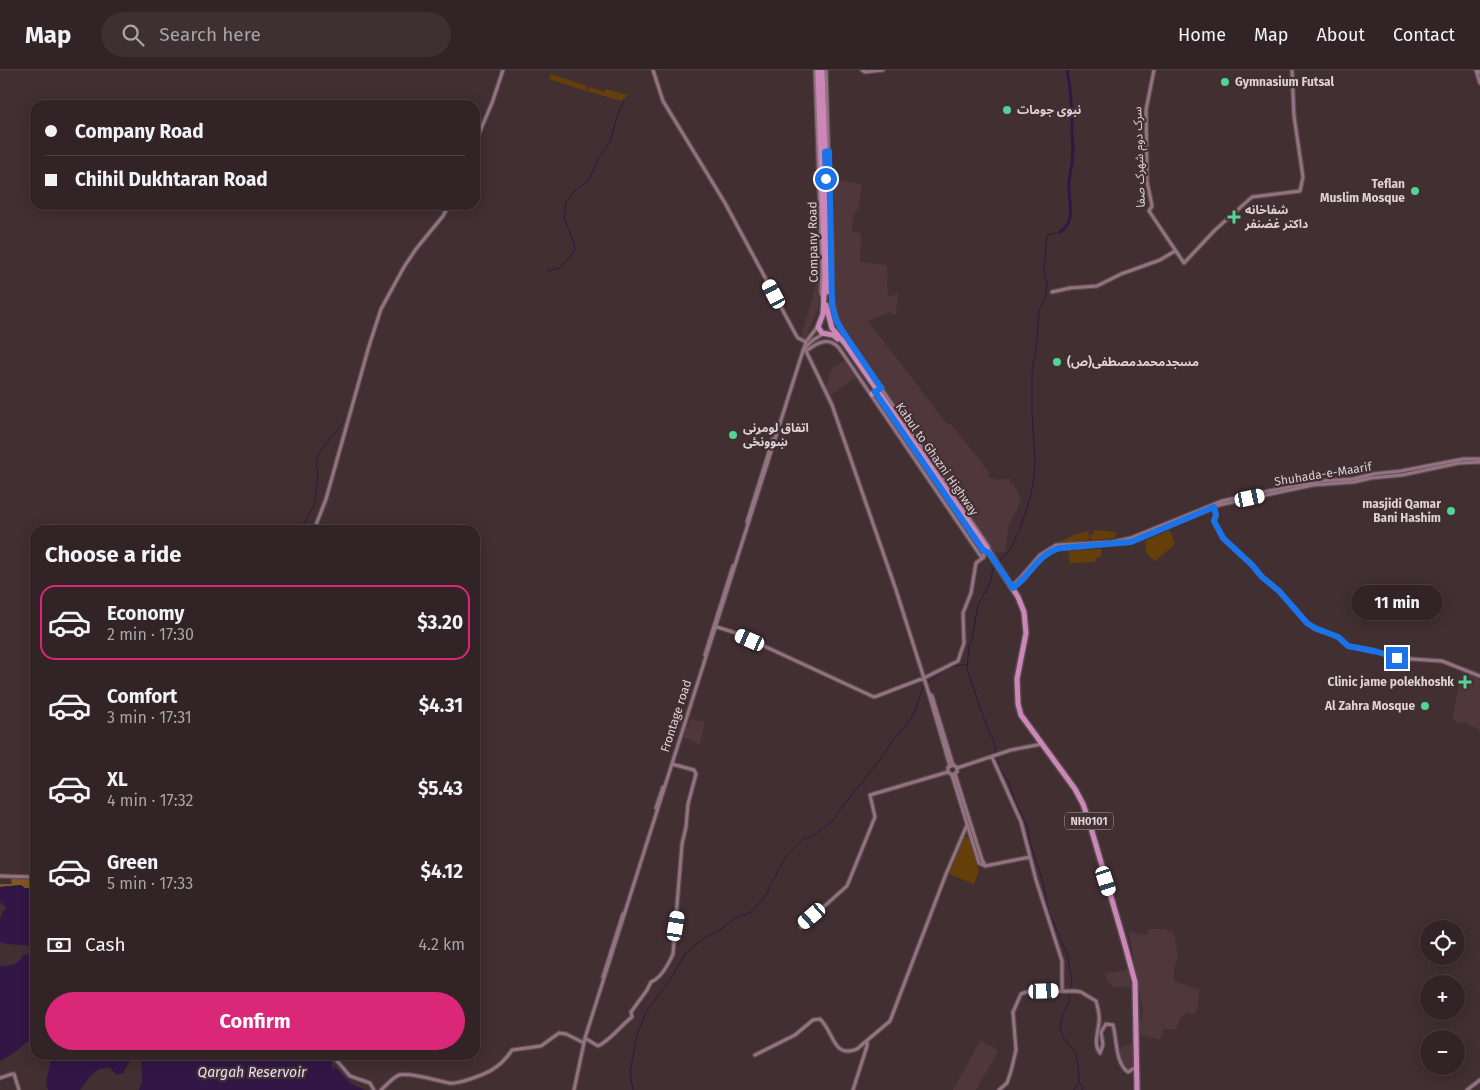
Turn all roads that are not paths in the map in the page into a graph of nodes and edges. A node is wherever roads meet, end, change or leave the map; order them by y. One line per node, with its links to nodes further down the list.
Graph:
1 (504, 70): 11 (street)
2 (653, 70): 19 (street)
3 (817, 70): 16 (highway, Company Road)
4 (824, 70): 12 (highway, Company Road / NH0101)
5 (862, 70): 6 (street)
6 (883, 70)
7 (1154, 70): 14 (street, سرک دوم شهرک صفا)
8 (1292, 70): 14 (street, سرک دوم شهرک صفا)
9 (1478, 71): 10 (street)
10 (1480, 83)
11 (480, 131)
12 (827, 151): 17 (highway, Company Road / NH0101); 22 (street)
13 (447, 210): 27 (street)
14 (1175, 251): 15 (street)
15 (1052, 292)
16 (819, 325): 17 (highway); 18 (highway, NH0101); 19 (street)
17 (832, 325): 18 (highway); 22 (highway, Kabul to Ghazni Highway / NH0101)
18 (825, 334): 20 (street); 21 (highway, Kabul to Ghazni Highway / NH0101)
19 (806, 342): 20 (street)
20 (805, 351): 21 (street); 32 (street); 34 (street)
21 (861, 375): 22 (highway, Kabul to Ghazni Highway / NH0101)
22 (876, 391): 23 (highway, Kabul to Ghazni Highway / NH0101); 24 (highway, Kabul to Ghazni Highway / NH0101)
23 (887, 413): 24 (highway, Kabul to Ghazni Highway / NH0101); 24 (street)
24 (913, 445): 28 (highway, Kabul to Ghazni Highway / NH0101); 29 (highway, Kabul to Ghazni Highway / NH0101); 30 (street)
25 (1480, 460): 26 (street, Shuhada-e-Maarif); 31 (street, Shuhada-e-Maarif)
26 (1214, 507): 31 (street, Shuhada-e-Maarif); 33 (street)
27 (316, 525)
28 (983, 550): 29 (highway, Kabul to Ghazni Highway / NH0101); 30 (street)
29 (989, 550): 31 (highway, Kabul to Ghazni Highway / NH0101)
30 (982, 558): 34 (street)
31 (1012, 587): 35 (highway, Kabul to Ghazni Highway / NH0101)
32 (715, 627): 34 (street); 37 (street); 51 (street, Frontage road)
33 (1480, 676)
34 (924, 678): 38 (street)
35 (1042, 744): 36 (street); 54 (highway, Kabul to Ghazni Highway / NH0101)
36 (993, 756): 39 (street); 43 (street)
37 (672, 764): 49 (street); 49 (street)
38 (951, 765): 39 (street); 40 (street)
39 (957, 768): 41 (street)
40 (948, 772): 41 (street); 47 (street)
41 (953, 775): 42 (street); 44 (street)
42 (967, 825): 44 (street); 50 (street)
43 (1030, 857): 44 (street); 48 (street)
44 (985, 866)
45 (0, 876): 46 (street)
46 (30, 877)
47 (801, 927)
48 (1063, 990): 54 (street); 62 (street)
49 (585, 1038): 51 (street)
50 (866, 1041): 52 (street); 61 (street)
51 (583, 1043): 59 (street); 60 (street, Frontage road)
52 (755, 1055)
53 (336, 1060): 58 (street)
54 (1136, 1066): 63 (highway, Kabul to Ghazni Highway / NH0101)
55 (0, 1078): 57 (street)
56 (1480, 1080): 64 (street)
57 (19, 1090)
58 (374, 1090)
59 (381, 1090)
60 (573, 1090)
61 (853, 1090)
62 (999, 1090)
63 (1137, 1090)
64 (1466, 1090)

